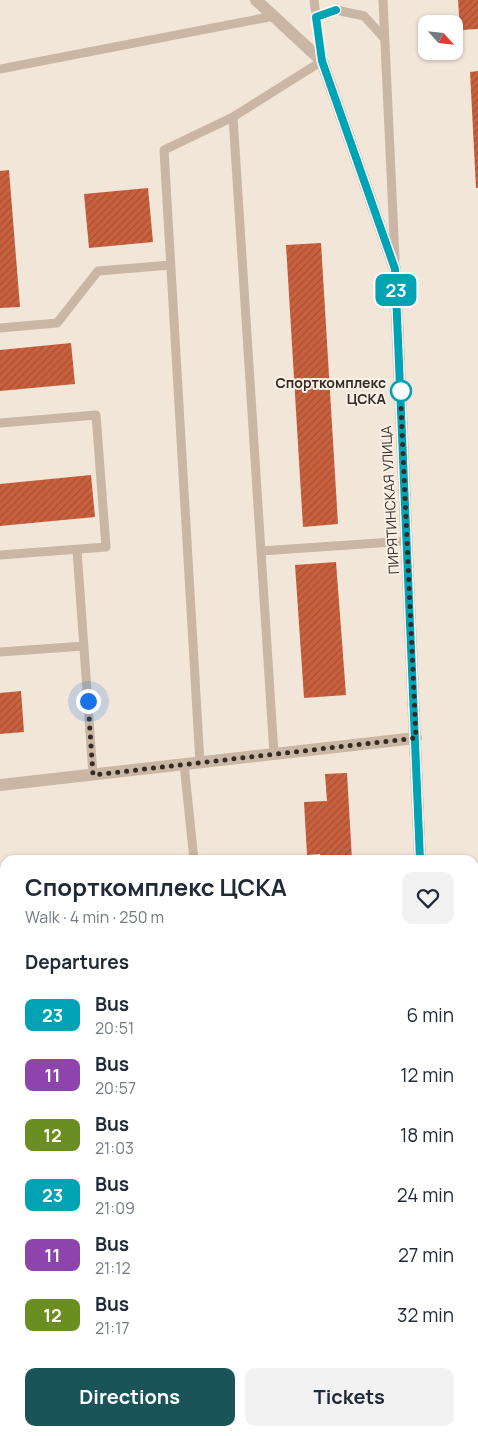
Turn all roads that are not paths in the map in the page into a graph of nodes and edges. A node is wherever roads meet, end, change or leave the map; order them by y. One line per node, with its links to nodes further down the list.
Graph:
1 (256, 0): 4 (street, ПИРЯТИНСКАЯ УЛИЦА)
2 (314, 0): 5 (lane)
3 (383, 0): 6 (lane)
4 (274, 16): 7 (street, ПИРЯТИНСКАЯ УЛИЦА); 8 (lane)
5 (316, 17): 6 (lane); 7 (lane)
6 (384, 38): 12 (lane)
7 (322, 61): 10 (lane); 12 (street, ПИРЯТИНСКАЯ УЛИЦА)
8 (4, 69): 9 (lane)
9 (0, 75)
10 (233, 117): 11 (lane); 17 (lane)
11 (171, 265): 13 (lane); 23 (lane)
12 (395, 269): 15 (street, ПИРЯТИНСКАЯ УЛИЦА)
13 (0, 328)
14 (0, 423): 16 (lane)
15 (407, 541): 17 (lane); 21 (street, ПИРЯТИНСКАЯ УЛИЦА)
16 (77, 550): 18 (lane); 19 (lane)
17 (261, 550): 22 (lane)
18 (0, 555)
19 (84, 646): 20 (lane); 25 (lane)
20 (0, 652)
21 (416, 738): 22 (street); 28 (street, ПИРЯТИНСКАЯ УЛИЦА)
22 (274, 754): 23 (street)
23 (200, 763): 24 (street)
24 (184, 764): 25 (street); 27 (lane)
25 (93, 775): 26 (street)
26 (0, 785)
27 (193, 855)
28 (420, 855)

